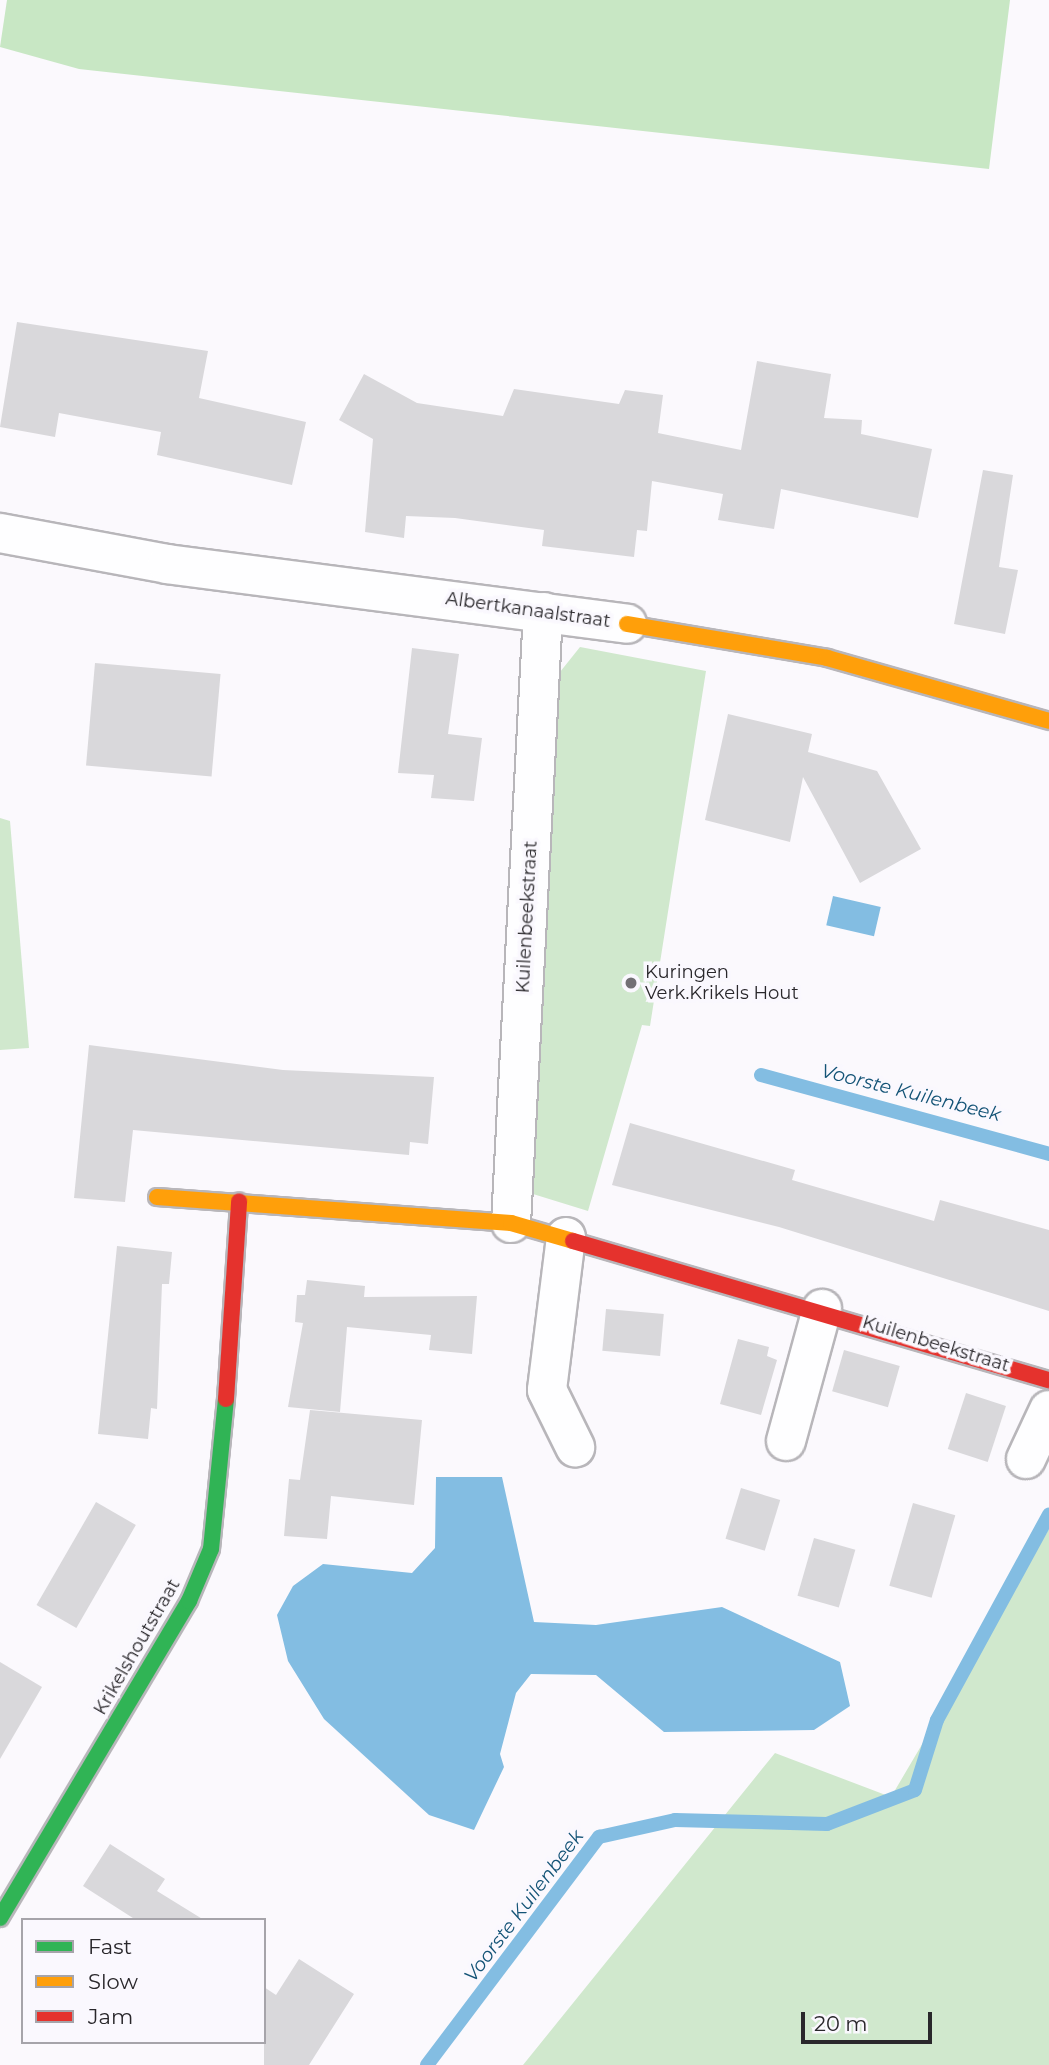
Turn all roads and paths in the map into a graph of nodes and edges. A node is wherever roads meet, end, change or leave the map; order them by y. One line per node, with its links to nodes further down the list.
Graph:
1 (0, 533): 2 (street, Albertkanaalstraat)
2 (543, 612): 3 (street, Albertkanaalstraat); 7 (street, Kuilenbeekstraat)
3 (627, 624): 4 (street, Albertkanaalstraat)
4 (1049, 721)
5 (157, 1197): 6 (street, Kuilenbeekstraat)
6 (239, 1201): 7 (street, Kuilenbeekstraat); 15 (street, Krikelshoutstraat)
7 (511, 1223): 8 (street, Kuilenbeekstraat)
8 (566, 1237): 9 (street, Kuilenbeekstraat); 13 (street)
9 (822, 1309): 10 (street, Kuilenbeekstraat); 12 (street)
10 (1049, 1380)
11 (1049, 1410): 14 (street)
12 (786, 1441)
13 (575, 1447)
14 (1026, 1459)
15 (0, 1918)

